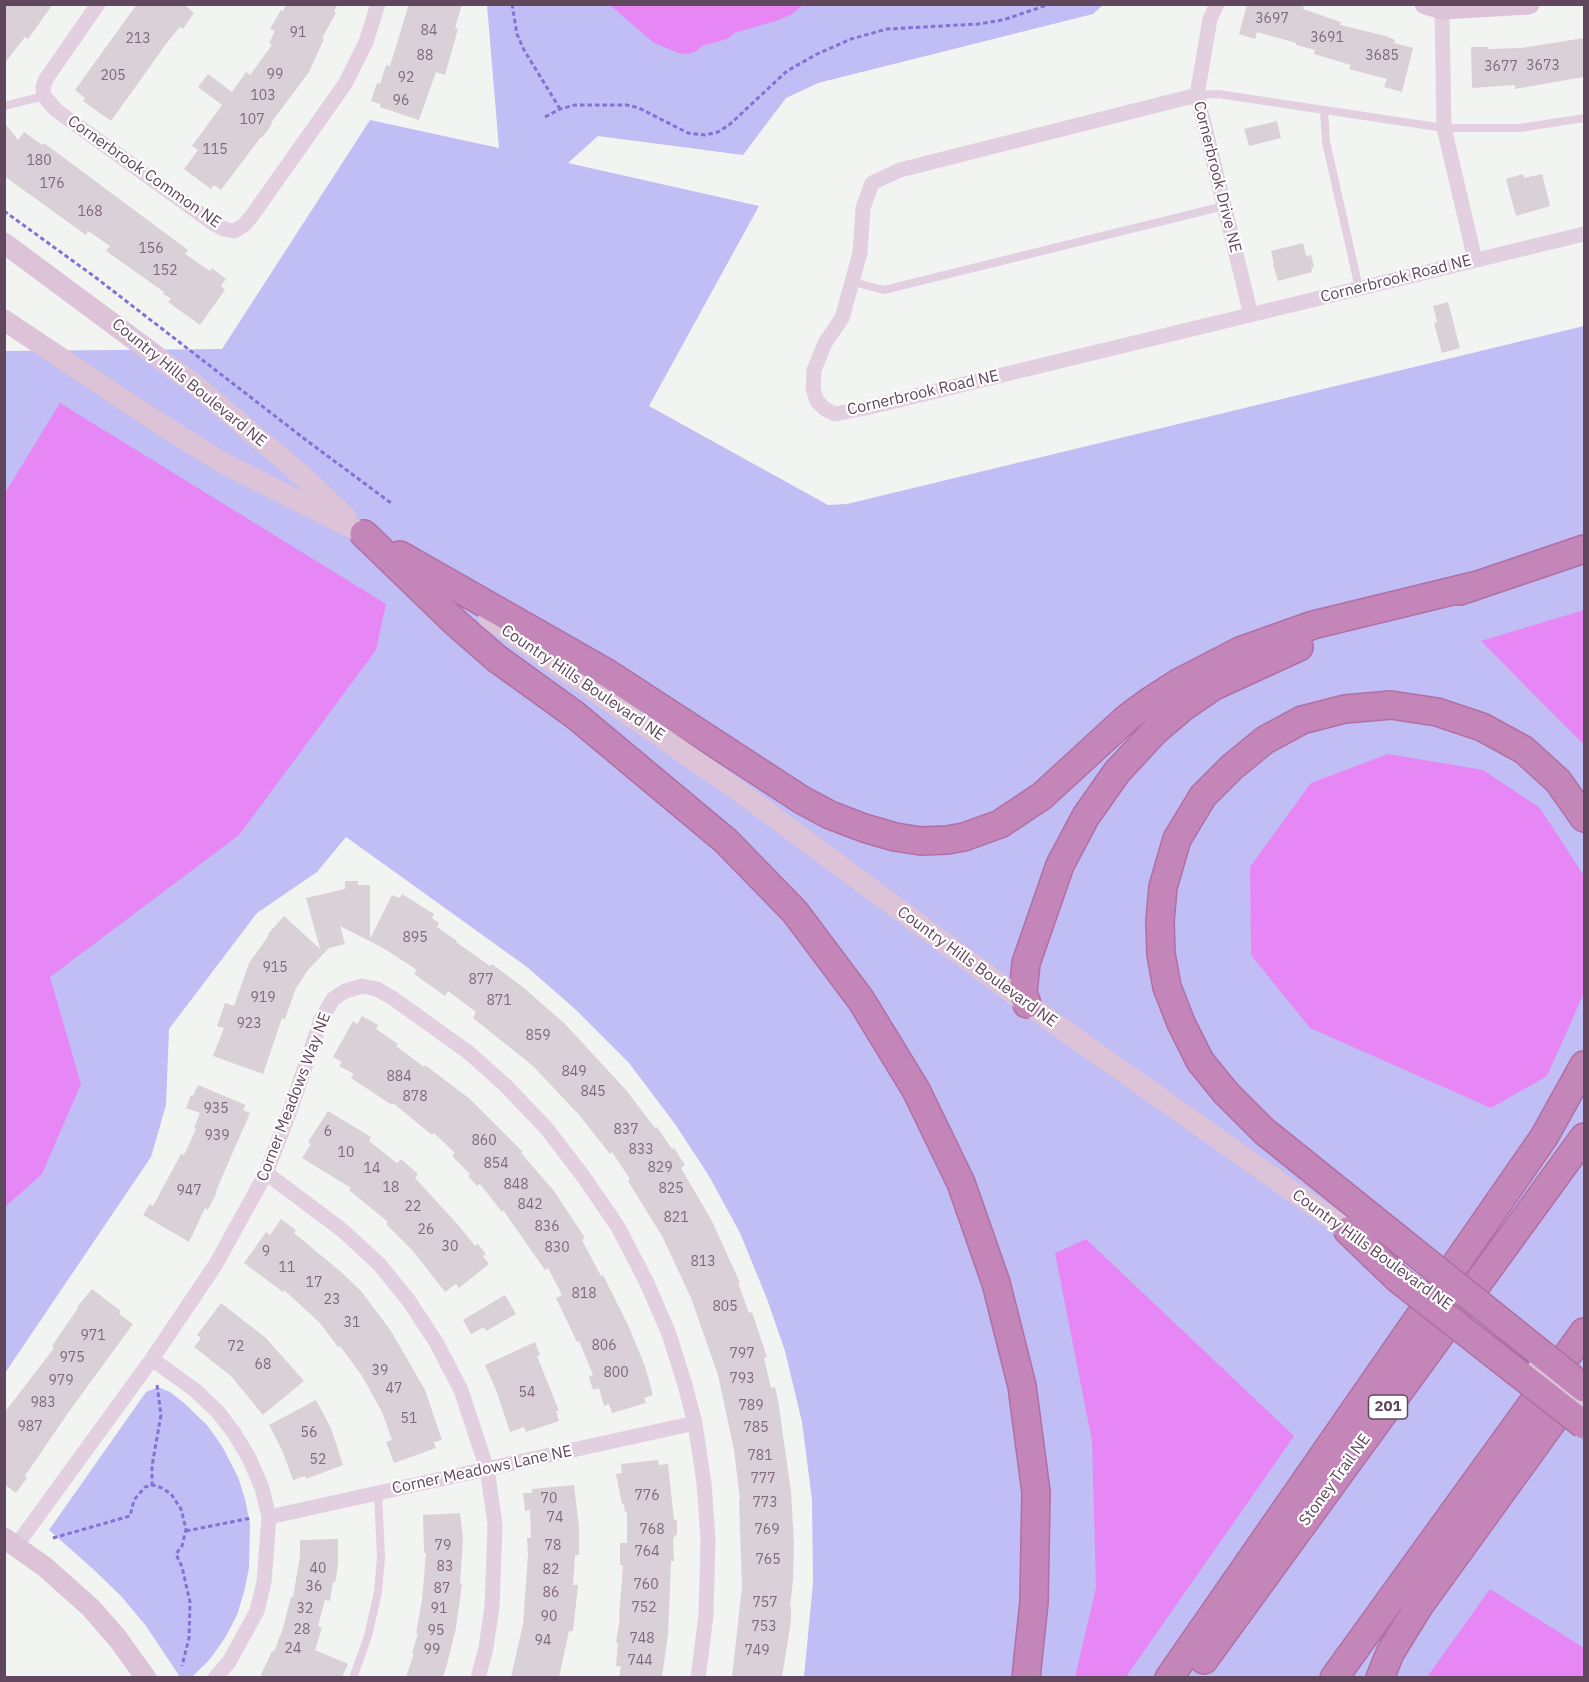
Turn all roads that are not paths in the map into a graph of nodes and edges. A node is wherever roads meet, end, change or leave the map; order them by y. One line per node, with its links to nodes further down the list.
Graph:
1 (98, 4): 7 (street)
2 (378, 4): 7 (street, Cornerbrook Common NE)
3 (1217, 4): 6 (street, Cornerbrook Drive NE)
4 (1529, 4): 5 (main road)
5 (1434, 7): 11 (street)
6 (1197, 95): 9 (lane); 12 (street, Cornerbrook Drive NE); 18 (street, Cornerbrook Road NE)
7 (44, 96): 8 (lane)
8 (4, 106)
9 (1324, 110): 11 (lane); 19 (lane)
10 (1584, 118): 11 (lane)
11 (1444, 128): 16 (street)
12 (1224, 206): 18 (lane); 20 (street, Cornerbrook Drive NE)
13 (1584, 234): 16 (street, Cornerbrook Road NE)
14 (4, 243): 17 (main road, Country Hills Boulevard NE)
15 (4, 251): 17 (main road)
16 (1475, 260): 19 (street, Cornerbrook Road NE)
17 (30, 262): 22 (main road, Country Hills Boulevard NE)
18 (853, 282): 20 (street, Cornerbrook Road NE)
19 (1359, 288): 20 (street, Cornerbrook Road NE)
20 (1251, 315)
21 (4, 320): 22 (main road, Country Hills Boulevard NE)
22 (364, 534): 24 (highway); 26 (main road, Country Hills Boulevard NE); 48 (highway)
23 (1584, 549): 24 (highway)
24 (1477, 585): 26 (highway)
25 (1584, 818): 31 (highway)
26 (1027, 1004): 30 (main road, Country Hills Boulevard NE)
27 (1584, 1065): 49 (highway)
28 (1584, 1137): 50 (highway, Stoney Trail NE / 201)
29 (266, 1173): 33 (street, Corner Meadows Way NE); 37 (street, Corner Meadows Way NE); 39 (street)
30 (1347, 1231): 31 (highway)
31 (1405, 1267): 35 (highway, bridge); 36 (main road, Country Hills Boulevard NE, bridge); 38 (highway, bridge)
32 (1584, 1332): 51 (highway)
33 (152, 1359): 41 (street); 42 (street, Corner Meadows Way NE)
34 (1584, 1377): 52 (highway)
35 (1584, 1388)
36 (1584, 1407)
37 (695, 1423): 39 (street, Corner Meadows Lane NE); 47 (street, Corner Meadows Way NE)
38 (1584, 1425)
39 (487, 1469): 40 (street, Corner Meadows Lane NE); 46 (street)
40 (378, 1493): 41 (street, Corner Meadows Lane NE); 45 (lane)
41 (269, 1517): 44 (street)
42 (10, 1542): 43 (main road)
43 (146, 1677)
44 (215, 1677)
45 (354, 1677)
46 (478, 1677)
47 (698, 1677)
48 (1026, 1677)
49 (1169, 1677)
50 (1191, 1677)
51 (1334, 1677)
52 (1380, 1677)

